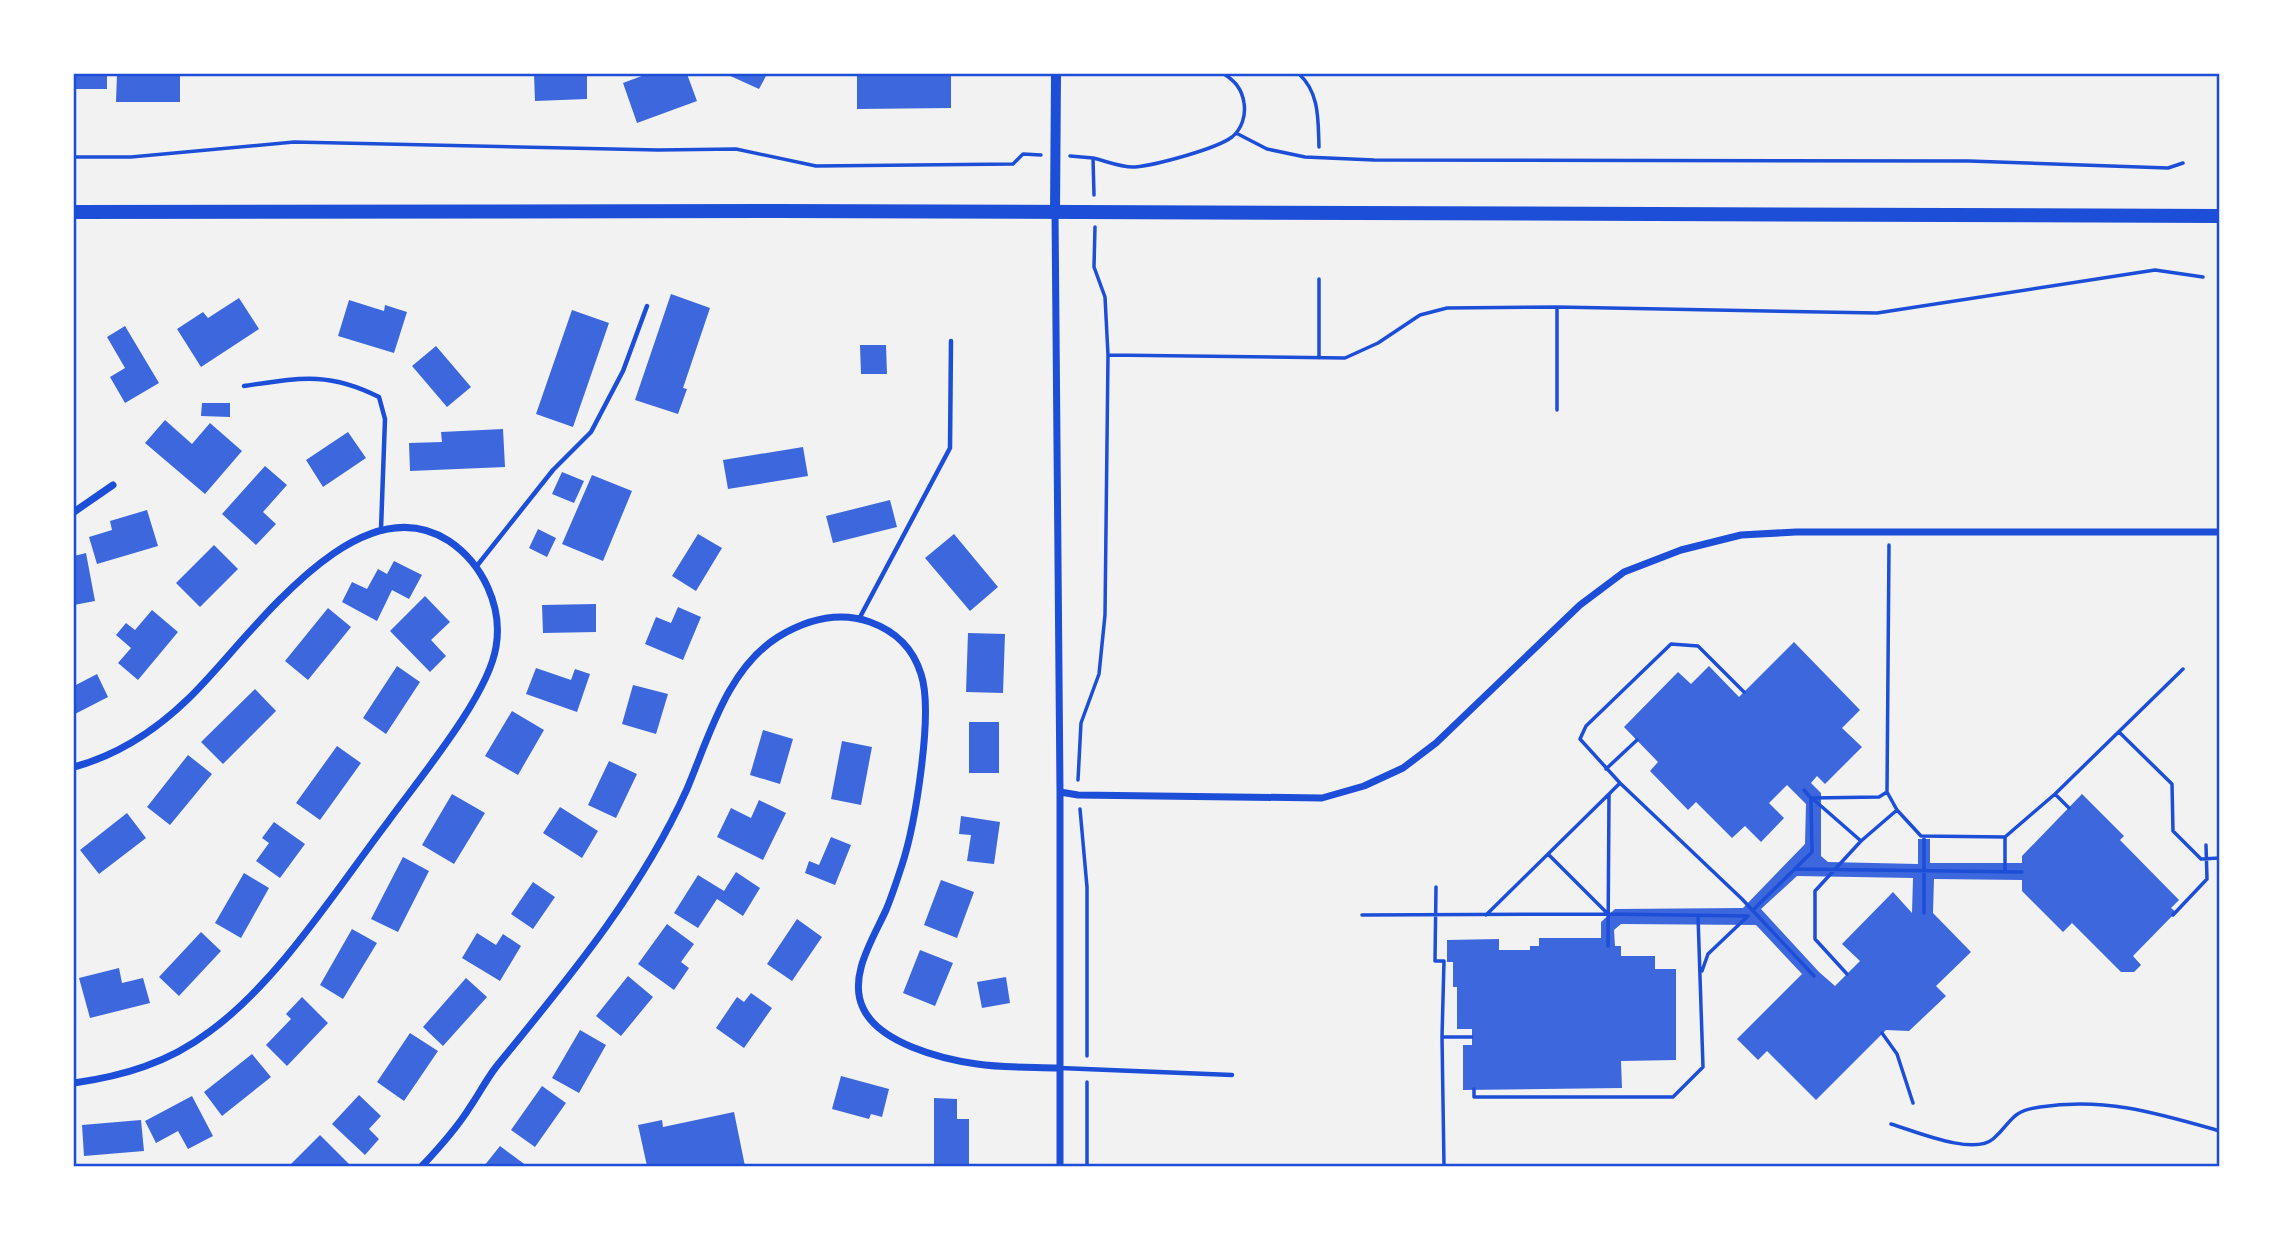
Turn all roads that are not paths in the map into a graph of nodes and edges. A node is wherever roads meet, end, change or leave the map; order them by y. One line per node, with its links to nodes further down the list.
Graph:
1 (1056, 74): 3 (street)
2 (74, 212): 3 (main road)
3 (1055, 212): 4 (main road); 15 (street)
4 (2220, 216)
5 (647, 306): 12 (lane)
6 (951, 341): 13 (lane)
7 (244, 386): 10 (lane)
8 (113, 485): 9 (street)
9 (74, 512)
10 (382, 529): 12 (street); 14 (street)
11 (2220, 532): 15 (street)
12 (476, 567): 18 (street)
13 (859, 619): 16 (street); 19 (street)
14 (74, 767)
15 (1060, 792): 16 (street)
16 (1059, 1068): 17 (lane); 20 (street)
17 (1232, 1074)
18 (74, 1083)
19 (422, 1167)
20 (1060, 1167)

